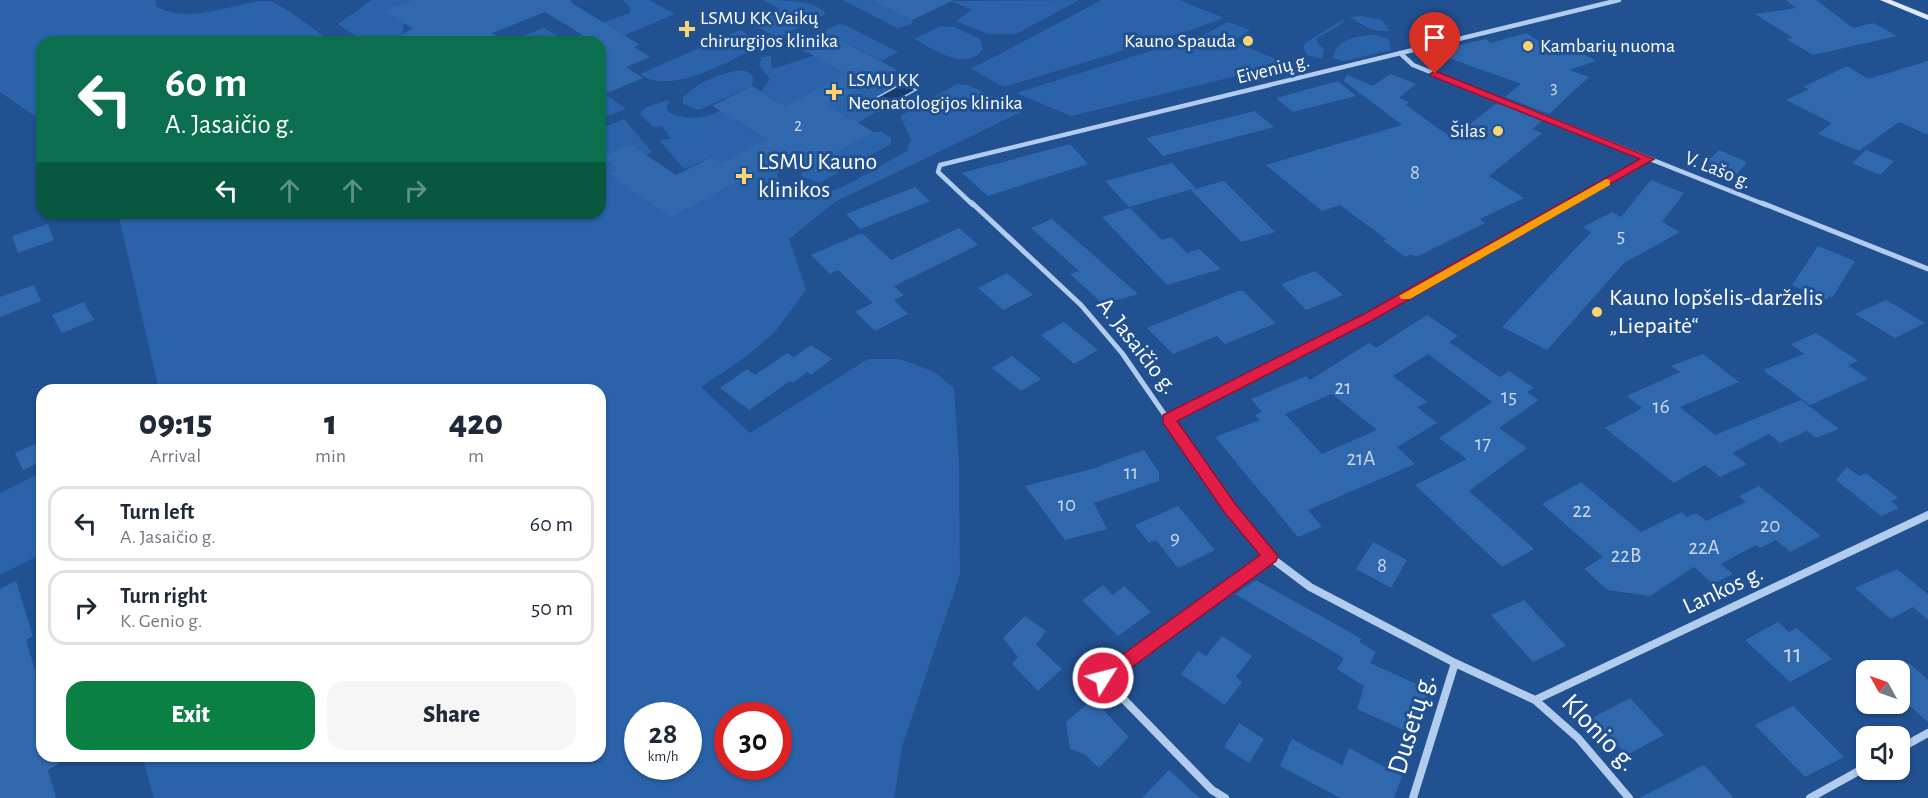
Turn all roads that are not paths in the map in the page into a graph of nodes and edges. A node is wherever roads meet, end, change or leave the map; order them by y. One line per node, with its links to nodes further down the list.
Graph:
1 (1619, 0): 4 (street, Eivenių g.)
2 (1884, 0): 3 (main road)
3 (1928, 18)
4 (1400, 53): 5 (street, V. Lašo g.); 6 (street, Eivenių g.)
5 (1648, 159): 7 (street, V. Lašo g.); 8 (street)
6 (938, 172): 8 (street, A. Jasaičio g.)
7 (1928, 270)
8 (1168, 419): 10 (street, A. Jasaičio g.)
9 (1928, 515): 12 (street, Lankos g.)
10 (1270, 556): 11 (street, A. Jasaičio g.); 16 (street)
11 (1455, 663): 12 (street, A. Jasaičio g.); 17 (street, Dusetų g.)
12 (1535, 700): 18 (street, Klonio g.)
13 (1928, 733): 14 (street)
14 (1910, 743)
15 (1856, 773): 19 (street)
16 (1225, 798)
17 (1413, 798)
18 (1629, 798)
19 (1810, 798)

